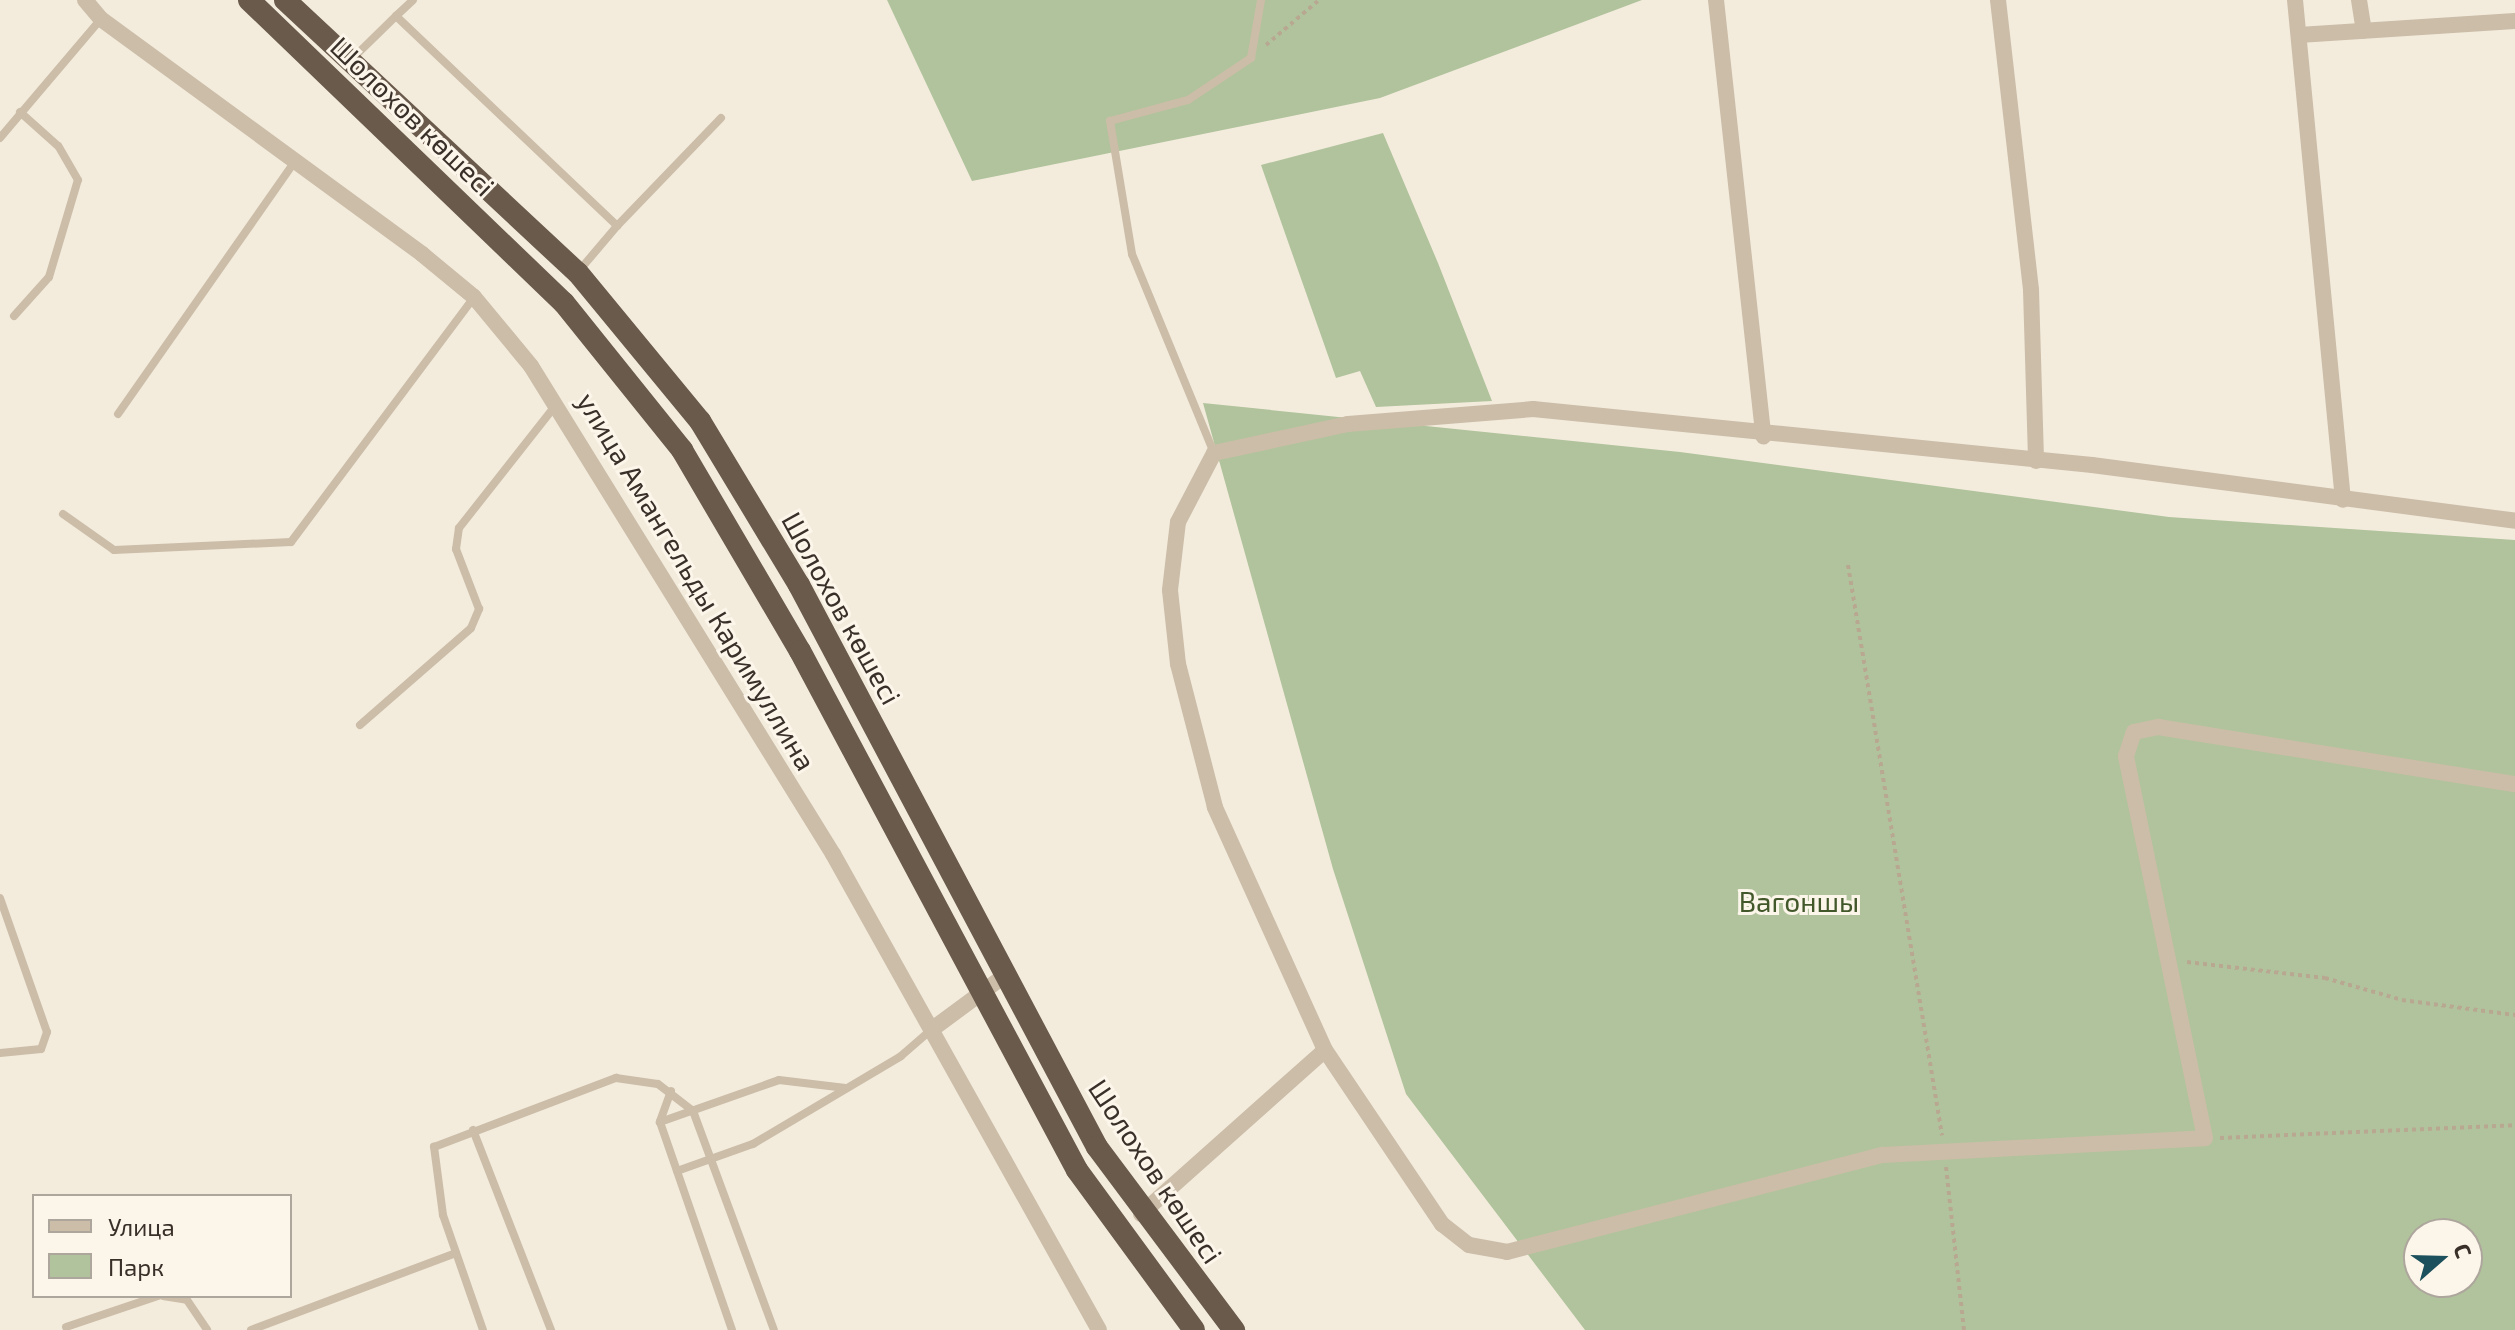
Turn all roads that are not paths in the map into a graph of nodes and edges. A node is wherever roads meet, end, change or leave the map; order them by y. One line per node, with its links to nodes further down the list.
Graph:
1 (85, 0): 11 (street, улица Амангельды Каримуллина)
2 (249, 0): 36 (highway, Шолохов көшесі)
3 (285, 0): 15 (highway, Шолохов көшесі)
4 (413, 0): 10 (lane)
5 (1261, 0): 27 (lane)
6 (1716, 0): 26 (street)
7 (1998, 0): 28 (street)
8 (2295, 0): 14 (street)
9 (2359, 0): 13 (street)
10 (396, 16): 15 (lane); 20 (lane)
11 (101, 19): 16 (lane); 19 (street, улица Амангельды Каримуллина)
12 (2515, 21): 13 (street)
13 (2364, 31): 14 (street)
14 (2299, 35): 29 (street)
15 (351, 60): 21 (highway, Шолохов көшесі)
16 (20, 112): 18 (lane); 23 (lane)
17 (721, 118): 20 (lane)
18 (0, 138)
19 (296, 159): 22 (street, улица Амангельды Каримуллина); 25 (lane)
20 (617, 226): 21 (lane)
21 (578, 273): 35 (highway, Шолохов көшесі)
22 (474, 297): 24 (street, улица Амангельды Каримуллина); 30 (lane)
23 (14, 316)
24 (558, 403): 32 (lane); 37 (street, улица Амангельды Каримуллина)
25 (118, 414)
26 (1763, 436): 27 (street); 28 (street)
27 (1214, 453): 38 (street)
28 (2036, 461): 29 (street)
29 (2343, 500): 31 (street)
30 (63, 514)
31 (2515, 521)
32 (360, 725)
33 (2515, 784): 38 (street)
34 (0, 898): 39 (lane)
35 (1003, 977): 36 (street); 47 (highway, Шолохов көшесі)
36 (980, 996): 37 (street); 59 (highway, Шолохов көшесі)
37 (931, 1030): 40 (lane); 58 (street, улица Амангельды Каримуллина)
38 (1325, 1050): 47 (street)
39 (0, 1053)
40 (847, 1088): 42 (lane); 45 (lane)
41 (671, 1091): 42 (lane); 43 (lane); 44 (lane)
42 (693, 1111): 43 (lane); 45 (lane)
43 (660, 1122): 46 (lane)
44 (473, 1130): 48 (lane); 55 (lane)
45 (710, 1162): 46 (lane); 57 (lane)
46 (677, 1171): 56 (lane)
47 (1141, 1214): 60 (highway, Шолохов көшесі)
48 (456, 1253): 53 (lane); 54 (lane)
49 (154, 1298): 51 (lane)
50 (174, 1298): 52 (lane)
51 (66, 1327)
52 (207, 1330)
53 (251, 1330)
54 (483, 1330)
55 (551, 1330)
56 (732, 1330)
57 (774, 1330)
58 (1099, 1330)
59 (1194, 1330)
60 (1234, 1330)

